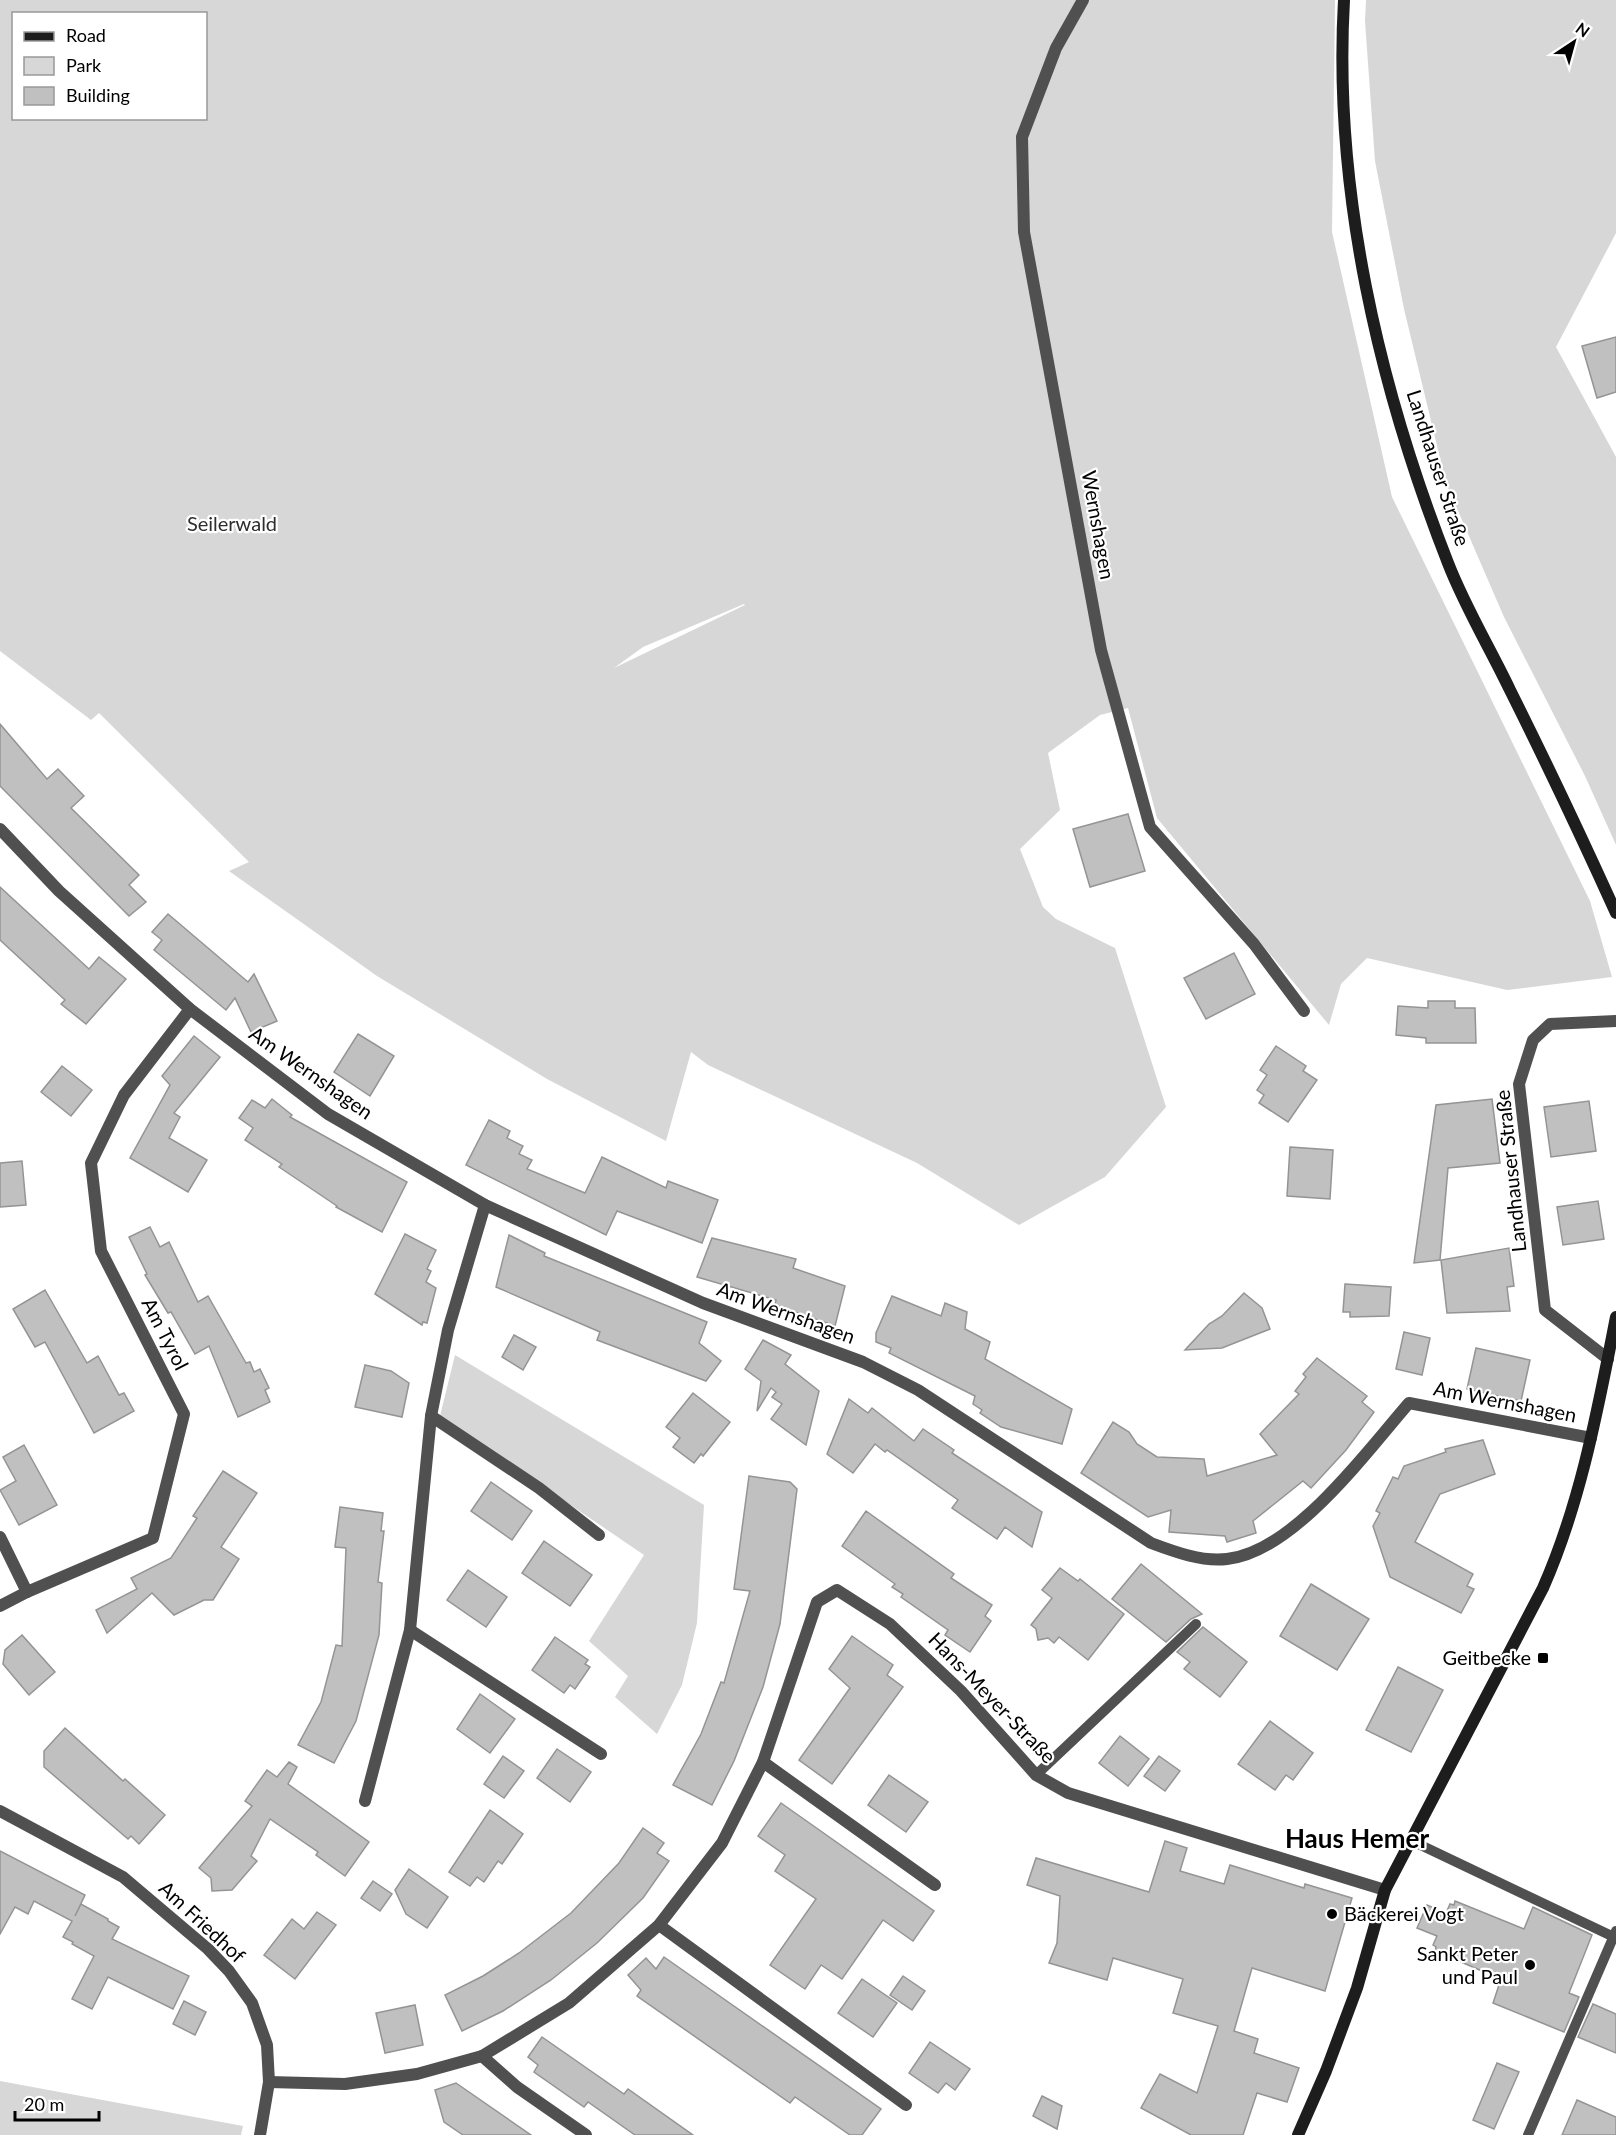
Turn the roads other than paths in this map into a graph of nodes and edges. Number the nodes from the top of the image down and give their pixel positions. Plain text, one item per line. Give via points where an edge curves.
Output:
1 (1083, 0) edge
2 (1344, 0) edge
3 (0, 829) edge
4 (1616, 913) edge
5 (190, 1009) junction
6 (1304, 1011) dead end
7 (1616, 1021) edge
8 (484, 1205) junction
9 (1616, 1317) edge
10 (1608, 1359) junction
11 (431, 1416) junction
12 (1590, 1438) junction
13 (599, 1534) dead end
14 (0, 1537) edge
15 (27, 1592) junction
16 (0, 1606) edge
17 (1196, 1624) dead end
18 (410, 1630) junction
19 (601, 1754) dead end
20 (763, 1762) junction
21 (1036, 1775) junction
22 (365, 1801) dead end
23 (0, 1811) edge
24 (1410, 1840) junction
25 (935, 1885) dead end
26 (1385, 1890) junction
27 (659, 1925) junction
28 (1615, 1935) edge
29 (482, 2056) junction
30 (269, 2082) junction
31 (906, 2104) dead end
32 (260, 2135) edge
33 (586, 2135) edge
34 (1298, 2135) edge
35 (1528, 2135) edge

1 - 6 street, Wernshagen via 1056,48 1022,137 1024,232 1101,650 1150,827 1254,944
2 - 4 street, Landhauser Straße via 1345,128 1358,238 1407,451 1449,566
3 - 5 street, Am Wernshagen via 59,891
5 - 8 street, Am Wernshagen via 328,1114
5 - 15 street, Am Tyrol via 124,1095 91,1163 101,1251 184,1414 153,1538
7 - 10 street, Landhauser Straße via 1550,1024 1533,1040 1519,1083 1545,1310
8 - 11 street via 448,1330
8 - 12 street, Am Wernshagen via 703,1303 863,1362 918,1390 1151,1543 1181,1555 1228,1559 1270,1544 1324,1501 1409,1403
9 - 10 street
10 - 12 street
11 - 13 street via 539,1488
11 - 18 street
12 - 24 street via 1560,1547 1543,1588
14 - 15 street
15 - 16 street, Am Tyrol
17 - 21 lane
18 - 19 street
18 - 22 street
20 - 21 street, Hans-Meyer-Straße via 817,1602 837,1590 890,1624 961,1691
20 - 25 street
20 - 27 street, Hans-Meyer-Straße via 722,1843
21 - 26 street, Hans-Meyer-Straße via 1068,1793
23 - 30 street, Am Friedhof via 123,1876 208,1948 252,2003 267,2045
24 - 26 street
24 - 28 lane
26 - 34 street via 1357,1988
27 - 29 street, Hans-Meyer-Straße via 569,2003
27 - 31 street
28 - 35 lane
29 - 30 street, Hans-Meyer-Straße via 417,2073 345,2084
29 - 33 street via 517,2088
30 - 32 street, Am Friedhof

